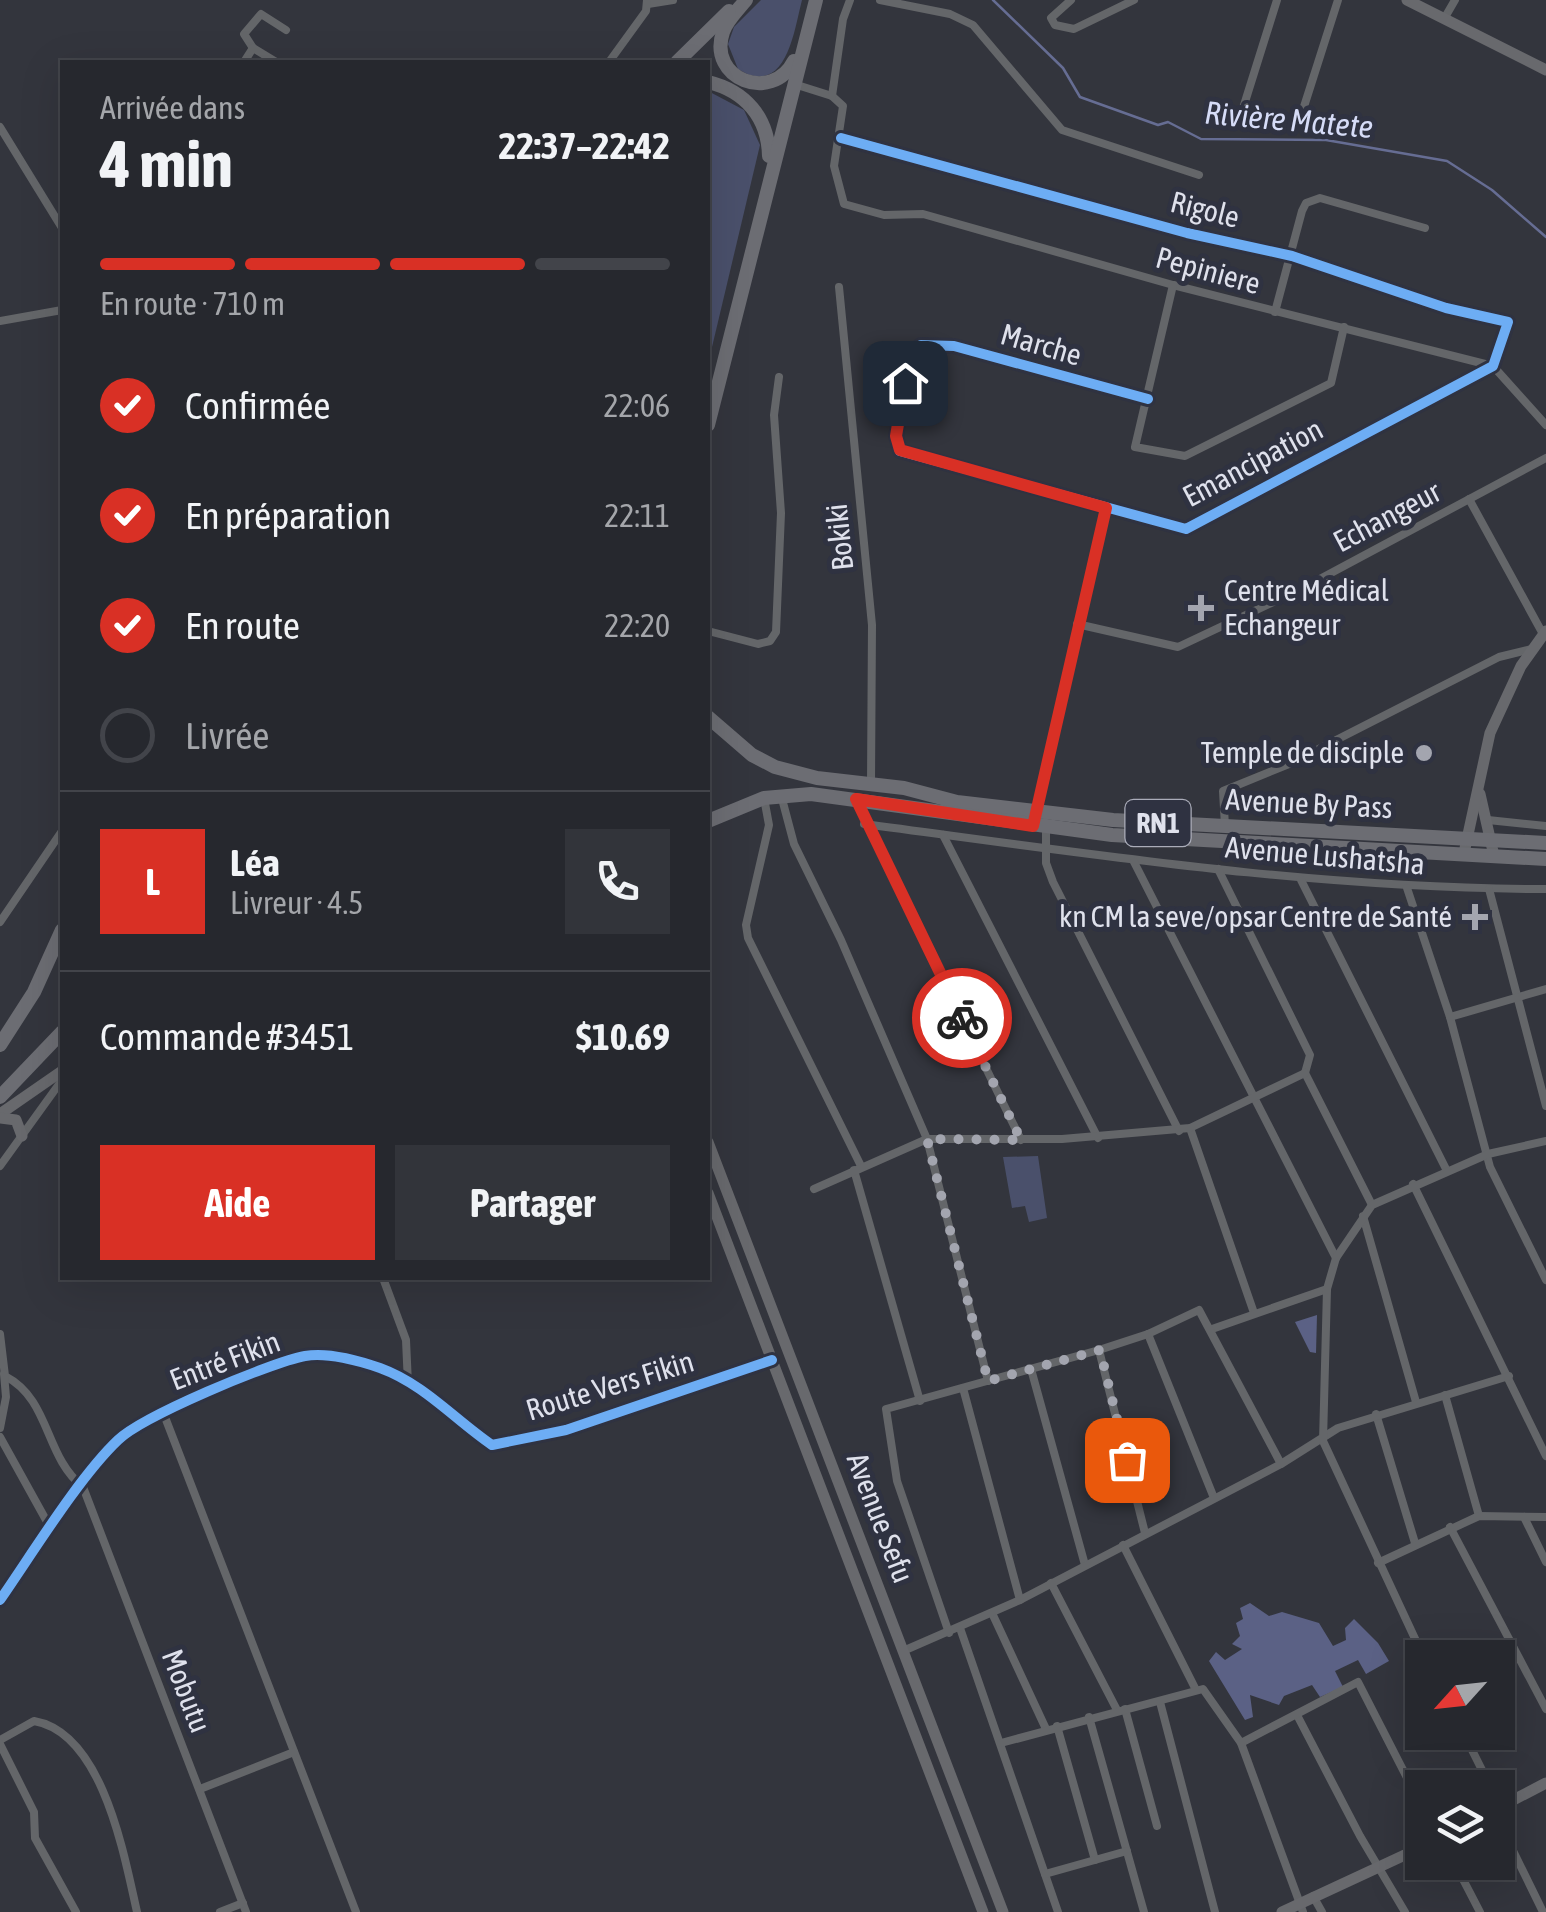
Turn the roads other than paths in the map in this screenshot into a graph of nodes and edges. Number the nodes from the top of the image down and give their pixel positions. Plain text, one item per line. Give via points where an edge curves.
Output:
1 (673, 0) edge
2 (743, 0) edge
3 (816, 0) edge
4 (850, 0) edge
5 (880, 0) edge
6 (1071, 0) edge
7 (1134, 0) edge
8 (1277, 0) edge
9 (1338, 0) edge
10 (1407, 0) edge
11 (1454, 0) edge
12 (648, 2) edge
13 (1444, 19) junction
14 (810, 21) junction
15 (286, 30) dead end
16 (254, 48) junction
17 (245, 60) edge
18 (273, 60) edge
19 (610, 60) edge
20 (679, 60) edge
21 (1546, 70) edge
22 (710, 83) edge
23 (792, 83) junction
24 (832, 96) junction
25 (1300, 116) dead end
26 (1239, 121) dead end
27 (0, 128) edge
28 (841, 138) junction
29 (1199, 175) dead end
30 (766, 187) junction
31 (60, 225) edge
32 (1425, 228) dead end
33 (1292, 256) junction
34 (1173, 285) junction
35 (839, 287) dead end
36 (60, 310) edge
37 (1276, 312) junction
38 (0, 320) edge
39 (1344, 327) junction
40 (921, 345) joint
41 (1493, 366) junction
42 (779, 377) dead end
43 (1148, 399) junction
44 (710, 416) edge
45 (1546, 425) edge
46 (1546, 458) edge
47 (1469, 499) junction
48 (1106, 508) junction
49 (1078, 624) junction
50 (710, 632) edge
51 (1544, 632) edge
52 (1532, 649) junction
53 (710, 719) edge
54 (872, 783) junction
55 (1480, 794) junction
56 (781, 795) junction
57 (764, 798) junction
58 (856, 799) junction
59 (710, 820) edge
60 (1488, 820) junction
61 (1038, 822) junction
62 (864, 824) junction
63 (1546, 826) edge
64 (1225, 827) junction
65 (942, 834) junction
66 (60, 835) edge
67 (1546, 843) edge
68 (1465, 847) junction
69 (1044, 849) junction
70 (1493, 849) junction
71 (1546, 860) edge
72 (1134, 862) junction
73 (1218, 870) junction
74 (1300, 879) junction
75 (1407, 888) junction
76 (1489, 889) junction
77 (1546, 889) edge
78 (0, 922) edge
79 (60, 934) edge
80 (1546, 989) edge
81 (1518, 998) junction
82 (1450, 1017) junction
83 (60, 1034) edge
84 (0, 1045) edge
85 (60, 1072) edge
86 (1305, 1073) junction
87 (60, 1083) edge
88 (0, 1097) edge
89 (1254, 1097) junction
90 (1546, 1106) edge
91 (0, 1116) edge
92 (1190, 1128) junction
93 (1179, 1130) junction
94 (22, 1136) junction
95 (1098, 1138) junction
96 (927, 1139) junction
97 (1021, 1140) junction
98 (1546, 1141) edge
99 (710, 1147) edge
100 (1488, 1154) junction
101 (0, 1166) edge
102 (858, 1168) junction
103 (1446, 1170) junction
104 (1413, 1184) junction
105 (814, 1190) dead end
106 (710, 1198) edge
107 (1372, 1205) junction
108 (1363, 1216) junction
109 (710, 1219) edge
110 (728, 1248) junction
111 (1336, 1258) junction
112 (385, 1280) edge
113 (1546, 1280) edge
114 (1327, 1289) junction
115 (768, 1293) junction
116 (748, 1300) junction
117 (1254, 1314) junction
118 (1212, 1329) junction
119 (0, 1334) edge
120 (1148, 1334) junction
121 (1100, 1350) junction
122 (306, 1356) joint
123 (772, 1360) junction
124 (1031, 1370) junction
125 (3, 1371) edge
126 (1509, 1376) junction
127 (988, 1381) junction
128 (408, 1384) junction
129 (963, 1388) junction
130 (1445, 1395) junction
131 (920, 1400) junction
132 (1416, 1402) junction
133 (163, 1412) junction
134 (1376, 1414) junction
135 (0, 1428) edge
136 (0, 1437) edge
137 (1323, 1441) junction
138 (1546, 1456) edge
139 (1281, 1464) junction
140 (82, 1486) junction
141 (1214, 1498) junction
142 (1480, 1516) junction
143 (1524, 1516) junction
144 (1546, 1517) edge
145 (1450, 1526) junction
146 (51, 1530) junction
147 (1145, 1533) junction
148 (1416, 1543) junction
149 (1123, 1545) junction
150 (1546, 1562) edge
151 (1378, 1563) junction
152 (1085, 1564) junction
153 (1051, 1583) junction
154 (0, 1600) edge
155 (1020, 1600) junction
156 (992, 1614) junction
157 (960, 1628) junction
158 (949, 1633) junction
159 (1415, 1640) edge
160 (903, 1650) junction
161 (1196, 1690) junction
162 (1160, 1702) junction
163 (1121, 1709) junction
164 (1546, 1709) edge
165 (1297, 1715) junction
166 (1089, 1717) junction
167 (1057, 1726) junction
168 (1046, 1729) junction
169 (0, 1742) edge
170 (1001, 1743) junction
171 (1240, 1743) junction
172 (294, 1752) junction
173 (1405, 1774) edge
174 (1546, 1783) edge
175 (200, 1789) junction
176 (1515, 1798) edge
177 (1157, 1826) dead end
178 (1127, 1851) junction
179 (1515, 1855) edge
180 (1405, 1856) edge
181 (1095, 1860) junction
182 (1382, 1868) junction
183 (1045, 1874) junction
184 (1463, 1880) edge
185 (1313, 1896) junction
186 (1301, 1907) edge
187 (244, 1908) edge
188 (76, 1912) edge
189 (137, 1912) edge
190 (220, 1912) edge
191 (356, 1912) edge
192 (982, 1912) edge
193 (1004, 1912) edge
194 (1058, 1912) edge
195 (1144, 1912) edge
196 (1215, 1912) edge
197 (1282, 1912) edge
198 (1322, 1912) edge
199 (1405, 1912) edge
200 (1480, 1912) edge
201 (1543, 1912) edge

1 - 12 street
2 - 14 highway via 720,47 728,69 747,83 781,77
2 - 20 highway
3 - 14 highway
4 - 24 street
5 - 29 street via 973,25 1062,130
6 - 7 street via 1050,18 1074,29
8 - 26 street
9 - 25 street
10 - 13 main road
11 - 13 street
12 - 19 street
13 - 21 main road
14 - 23 highway
15 - 16 street via 260,14 244,34
16 - 17 street
16 - 18 street
22 - 30 highway via 735,92 760,118 769,148
23 - 24 street
23 - 30 highway
24 - 28 street via 843,106
27 - 31 street
28 - 33 street, Rigole
28 - 34 street, Pepiniere via 834,166 844,204 923,214
30 - 44 highway
32 - 33 street via 1320,198 1302,211
33 - 37 street
33 - 41 street, Rigole via 1508,322
34 - 37 street, Pepiniere
34 - 43 street
35 - 54 street, Bokiki via 872,625
36 - 38 street
37 - 39 street, Pepiniere
39 - 41 street, Pepiniere
39 - 43 street via 1331,383 1184,456 1135,448
40 - 43 street, Marche via 954,346
40 - 48 street, Emancipation via 911,353 899,413 900,450
41 - 45 street
41 - 48 street, Emancipation via 1186,528
42 - 50 street via 776,632 758,644
46 - 47 street, Echangeur
47 - 49 street, Echangeur via 1178,647
47 - 51 street
48 - 49 street
49 - 61 street
51 - 52 main road
52 - 55 main road via 1490,734
52 - 64 street via 1499,657 1224,792
53 - 54 highway, Avenue By Pass / RN1 via 774,767
54 - 61 highway, Avenue By Pass / RN1
55 - 60 main road
55 - 68 main road
56 - 57 highway, RN1
56 - 58 highway, Avenue By Pass / RN1
56 - 96 street via 794,844
57 - 59 highway, RN1
57 - 102 street via 769,825 748,938
58 - 61 highway, Avenue By Pass / RN1
58 - 62 street
60 - 63 street
60 - 70 main road
61 - 64 highway, Avenue By Pass / RN1
61 - 68 highway, Avenue By Pass / RN1
61 - 69 street
62 - 65 street, Avenue Lushatsha
62 - 97 street
64 - 68 highway, Avenue By Pass / RN1
65 - 69 street, Avenue Lushatsha
65 - 95 street
66 - 78 street
67 - 70 highway, Avenue By Pass / RN1
68 - 70 highway, Avenue By Pass / RN1
69 - 72 street, Avenue Lushatsha
69 - 93 street via 1053,882
70 - 71 highway, Avenue By Pass / RN1
72 - 73 street, Avenue Lushatsha
72 - 89 street
73 - 74 street, Avenue Lushatsha
73 - 86 street via 1310,1055
74 - 75 street, Avenue Lushatsha
74 - 103 street
75 - 76 street, Avenue Lushatsha
75 - 82 street
76 - 77 street, Avenue Lushatsha
76 - 81 street
79 - 84 highway
80 - 81 street
81 - 82 street
81 - 90 street
82 - 100 street
83 - 88 highway
85 - 91 main road
86 - 89 street
86 - 107 street
87 - 94 street
89 - 92 street
89 - 111 street
91 - 94 main road via 16,1120
92 - 93 street
92 - 117 street
93 - 95 street
94 - 101 street
95 - 97 street
96 - 97 street
96 - 102 street
96 - 127 street
98 - 100 street
99 - 115 main road, Avenue Sefu
100 - 103 street
100 - 113 street
102 - 105 street
102 - 131 street
103 - 104 street
104 - 107 street
104 - 126 street
106 - 110 main road
107 - 108 street
108 - 111 street
108 - 132 street
109 - 110 main road
110 - 116 main road, Avenue Sefu
111 - 114 street
112 - 128 street via 406,1340
114 - 117 street
114 - 137 street
115 - 116 main road
115 - 160 main road, Avenue Sefu
116 - 123 main road, Avenue Sefu
117 - 118 street
118 - 120 street via 1195,1310
118 - 139 street
119 - 125 street
120 - 121 street
120 - 141 street
121 - 124 street
121 - 147 street
122 - 128 street, Route Vers Fikin via 363,1363
122 - 133 street, Entré Fikin
123 - 128 street, Route Vers Fikin via 566,1430 492,1445 429,1392
123 - 192 main road, Avenue Sefu
124 - 127 street
124 - 152 street
125 - 135 street
125 - 140 street, Mobutu via 32,1396 64,1468
126 - 130 street
126 - 138 street
127 - 129 street
129 - 131 street
129 - 155 street
130 - 132 street
130 - 142 street
131 - 158 street via 886,1409 897,1481
132 - 134 street
133 - 140 street, Entré Fikin via 118,1441
133 - 172 street
134 - 137 street
134 - 148 street
136 - 146 street
137 - 139 street
137 - 151 street
139 - 141 street
140 - 146 street, Entré Fikin
140 - 175 street, Mobutu
141 - 147 street
142 - 143 street
142 - 145 street
143 - 144 street
143 - 150 street
145 - 148 street
145 - 164 street
146 - 154 street, Entré Fikin
147 - 149 street
148 - 151 street
149 - 152 street
149 - 161 street
151 - 159 street
152 - 153 street
153 - 155 street
153 - 163 street
155 - 156 street
156 - 157 street
156 - 168 street
157 - 158 street
157 - 170 street
158 - 160 street
160 - 193 main road, Avenue Sefu
161 - 162 street
161 - 171 street via 1211,1695
162 - 163 street
162 - 196 street
163 - 166 street
163 - 177 street
165 - 171 street
165 - 173 street via 1358,1682
165 - 182 street
166 - 167 street
166 - 178 street
167 - 168 street
167 - 181 street
168 - 170 street
169 - 188 street via 34,1812 35,1838
169 - 189 street via 34,1721 60,1728 109,1802
170 - 183 street
171 - 186 street
172 - 175 street
172 - 191 street
174 - 176 main road
175 - 187 street, Mobutu
178 - 181 street
178 - 195 street
179 - 201 street
180 - 182 main road
181 - 183 street
182 - 185 main road
182 - 199 street
183 - 194 street
184 - 200 street
185 - 186 main road
185 - 198 street
186 - 197 main road
187 - 190 street

